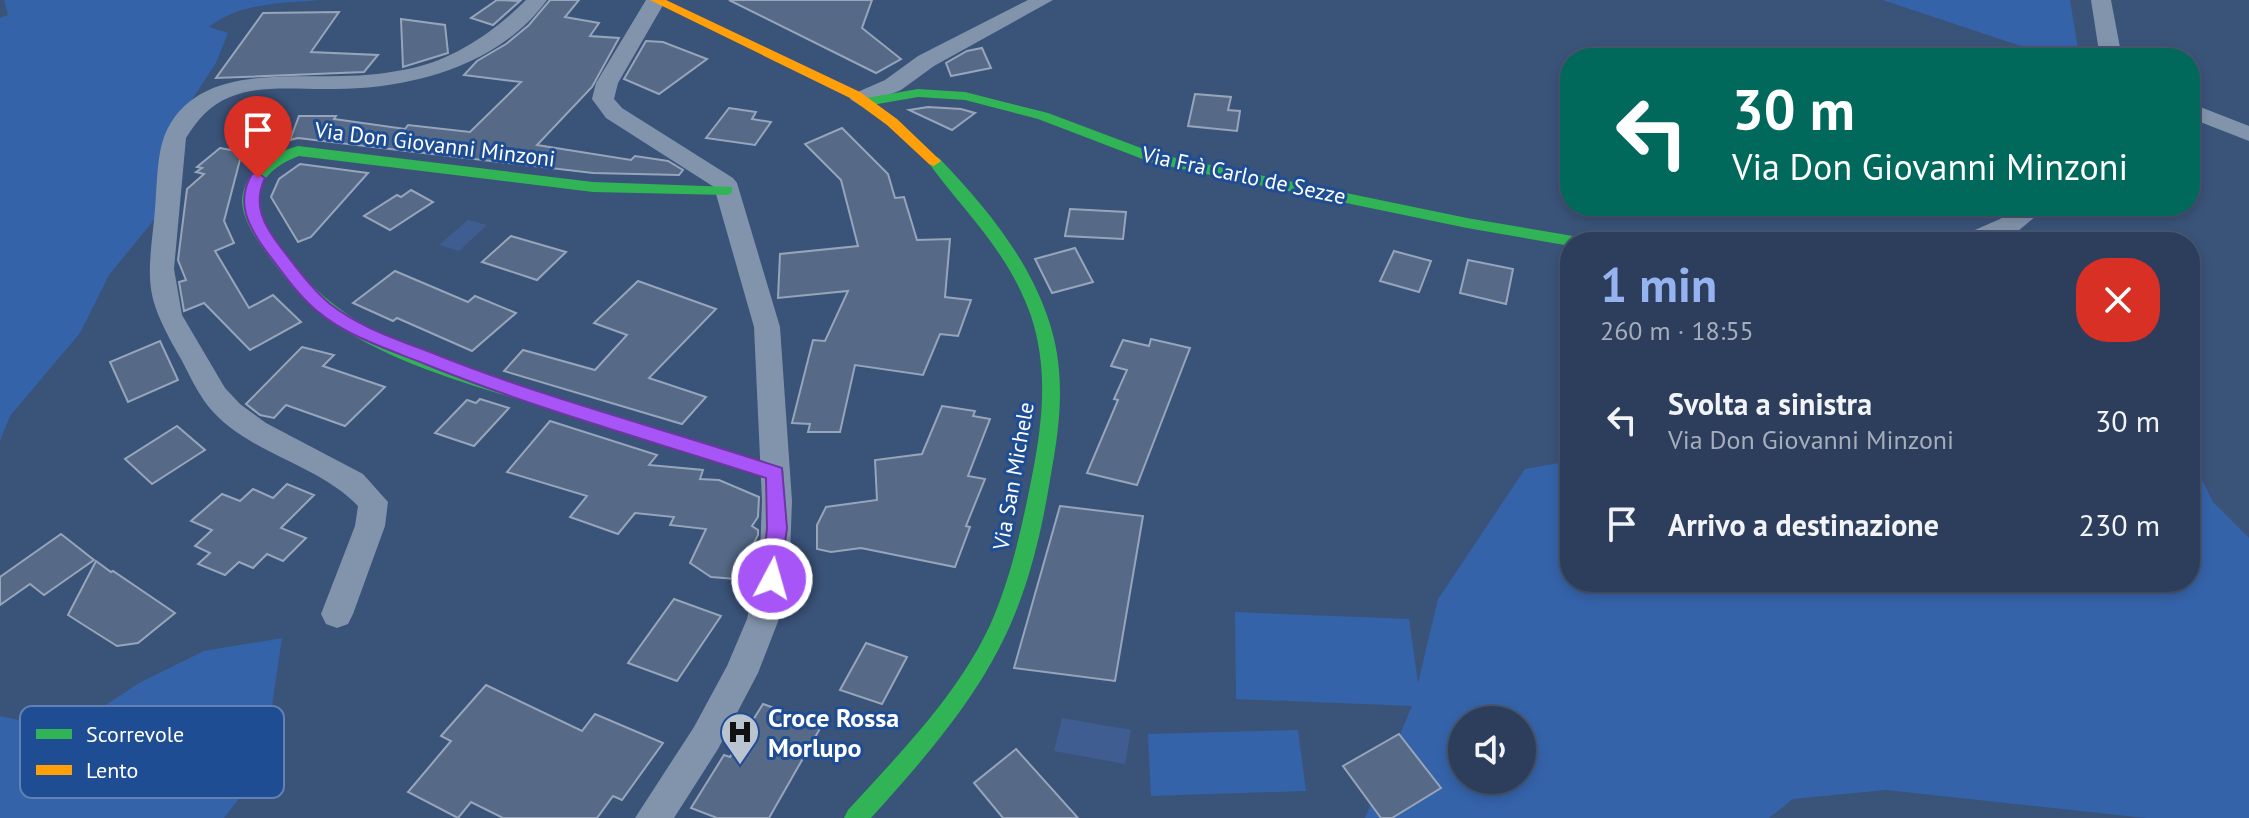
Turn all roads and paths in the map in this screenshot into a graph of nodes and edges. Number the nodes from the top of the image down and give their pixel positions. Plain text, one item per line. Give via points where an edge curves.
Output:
1 (537, 0) edge
2 (656, 0) edge
3 (1043, 0) edge
4 (2101, 0) edge
5 (2109, 48) edge
6 (864, 101) junction
7 (2200, 114) edge
8 (2249, 134) edge
9 (727, 190) junction
10 (2021, 216) edge
11 (1995, 232) edge
12 (1560, 239) edge
13 (775, 473) junction
14 (337, 614) dead end
15 (653, 818) edge
16 (856, 818) edge

1 - 14 street via 498,35 448,64 375,80 233,87 199,106 175,138 161,269 169,315 230,412 353,482 373,502 370,526
2 - 6 street, Via San Michele
2 - 9 street via 607,83 603,99 614,113 725,183
3 - 6 street via 926,61
4 - 5 street
6 - 12 street, Via Frà Carlo de Sezze via 918,93 965,96 1043,116 1167,161
6 - 16 street, Via San Michele via 940,169 1013,261 1045,333 1052,395 1030,534 993,641 939,722
7 - 8 street
9 - 13 street via 767,327
9 - 13 street, Via Don Giovanni Minzoni via 593,187 298,151 263,170 250,204 261,233 301,286 360,331 492,384
10 - 11 street
13 - 15 street via 775,554 760,628 720,715

